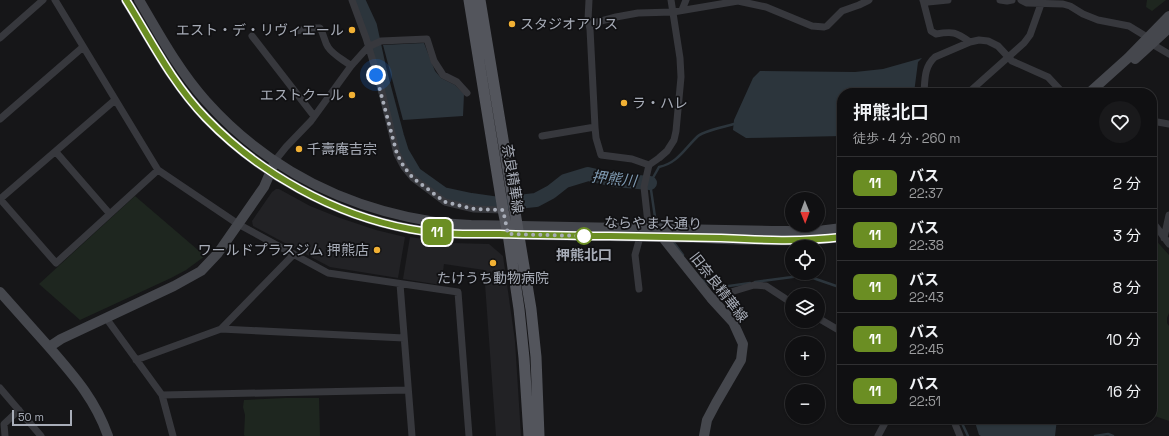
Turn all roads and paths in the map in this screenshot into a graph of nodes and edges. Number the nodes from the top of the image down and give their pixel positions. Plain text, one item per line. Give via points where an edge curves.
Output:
1 (43, 0) edge
2 (55, 0) edge
3 (126, 0) edge
4 (139, 0) edge
5 (352, 0) edge
6 (469, 0) edge
7 (480, 0) edge
8 (589, 0) edge
9 (671, 0) edge
10 (686, 0) edge
11 (869, 0) edge
12 (923, 0) edge
13 (948, 0) edge
14 (1000, 0) edge
15 (1012, 0) edge
16 (1021, 0) edge
17 (1041, 4) junction
18 (682, 10) junction
19 (673, 12) junction
20 (1169, 16) edge
21 (590, 24) junction
22 (1169, 28) edge
23 (296, 31) dead end
24 (252, 36) dead end
25 (0, 38) edge
26 (1149, 41) junction
27 (970, 42) junction
28 (83, 47) junction
29 (368, 47) junction
30 (1169, 54) edge
31 (1009, 57) junction
32 (351, 66) junction
33 (924, 88) edge
34 (974, 88) edge
35 (1058, 88) edge
36 (1094, 88) edge
37 (1103, 88) edge
38 (467, 93) dead end
39 (116, 100) junction
40 (314, 116) junction
41 (0, 119) edge
42 (1157, 122) edge
43 (1169, 124) edge
44 (595, 127) junction
45 (542, 136) dead end
46 (56, 152) junction
47 (274, 162) junction
48 (649, 164) junction
49 (158, 170) junction
50 (271, 172) junction
51 (0, 199) edge
52 (502, 208) junction
53 (109, 213) junction
54 (1169, 215) edge
55 (238, 224) junction
56 (654, 228) junction
57 (1157, 228) edge
58 (837, 229) edge
59 (513, 230) junction
60 (640, 237) junction
61 (663, 237) junction
62 (837, 238) edge
63 (1167, 241) edge
64 (294, 254) junction
65 (400, 284) junction
66 (639, 289) dead end
67 (0, 292) edge
68 (710, 298) junction
69 (785, 298) edge
70 (106, 318) junction
71 (825, 322) edge
72 (221, 329) junction
73 (837, 329) edge
74 (404, 338) junction
75 (49, 347) junction
76 (136, 360) junction
77 (0, 388) edge
78 (408, 390) junction
79 (162, 395) junction
80 (19, 410) junction
81 (2, 424) edge
82 (884, 424) edge
83 (955, 424) edge
84 (5, 436) edge
85 (41, 436) edge
86 (108, 436) edge
87 (173, 436) edge
88 (412, 436) edge
89 (469, 436) edge
90 (529, 436) edge
91 (539, 436) edge
92 (704, 436) edge
93 (878, 436) edge
94 (960, 436) edge

1 - 25 street
2 - 28 street
3 - 50 street, ならやま大通り via 164,64 205,117 252,159
4 - 47 street, ならやま大通り via 183,72 206,101
5 - 29 street
6 - 52 main road, 奈良精華線
7 - 59 main road, 奈良精華線 via 514,207
8 - 21 street
9 - 19 street
10 - 18 street
11 - 18 street via 842,11 824,27 812,26 766,7 738,1
12 - 13 street
12 - 27 street via 931,31 936,34 958,33
14 - 15 street
16 - 17 street
17 - 26 street via 1063,4 1098,20 1129,26
17 - 31 street via 1030,35
18 - 19 street
19 - 21 street via 638,13
19 - 48 street via 681,77 676,131 667,151
20 - 26 street
21 - 44 street
22 - 26 street
23 - 32 street via 320,28 331,51
24 - 40 street
26 - 30 street
26 - 36 street
26 - 37 street
27 - 31 street via 988,41 998,46
27 - 33 street via 930,61 926,68
28 - 39 street
28 - 41 street
29 - 32 street
29 - 38 street via 381,41 427,39 434,61 443,75 457,82
29 - 52 street via 397,154 413,178 445,202 474,209
31 - 34 street
31 - 35 street via 1012,61 1048,76
32 - 40 street
39 - 46 street
39 - 49 street
40 - 47 street
42 - 43 street
44 - 45 street
44 - 48 street via 601,155
46 - 51 street
46 - 53 street
47 - 50 street
47 - 59 street, ならやま大通り via 324,189 367,206 436,222
48 - 56 street, 旧奈良精華線 via 644,187 648,223
49 - 53 street
49 - 55 street
50 - 55 street via 265,186
50 - 59 street, ならやま大通り via 329,203 392,225 451,234
51 - 53 street via 56,263
52 - 59 main road, 奈良精華線
54 - 63 street
55 - 64 street
55 - 70 street via 218,253 201,271
56 - 58 street, ならやま大通り via 772,231
56 - 59 street, ならやま大通り
56 - 61 street, 旧奈良精華線
57 - 63 street
59 - 60 street, ならやま大通り
59 - 90 main road, 奈良精華線
59 - 91 main road, 奈良精華線 via 531,309
60 - 61 street, ならやま大通り
60 - 66 street via 635,255
61 - 62 street, ならやま大通り via 773,241
61 - 68 street, 旧奈良精華線
64 - 65 street via 328,272
64 - 72 street
65 - 74 street
65 - 89 street via 458,292
67 - 75 street
68 - 69 street via 754,285 766,286
68 - 92 street, 旧奈良精華線 via 733,322 743,344 741,360 716,403
70 - 75 street
70 - 76 street
71 - 73 street
72 - 74 street
72 - 76 street
74 - 78 street
75 - 86 street via 90,398 102,418
76 - 79 street
77 - 80 street
78 - 79 street
78 - 88 street
79 - 87 street
80 - 81 street
80 - 85 street
81 - 84 street
82 - 93 street
83 - 94 street

